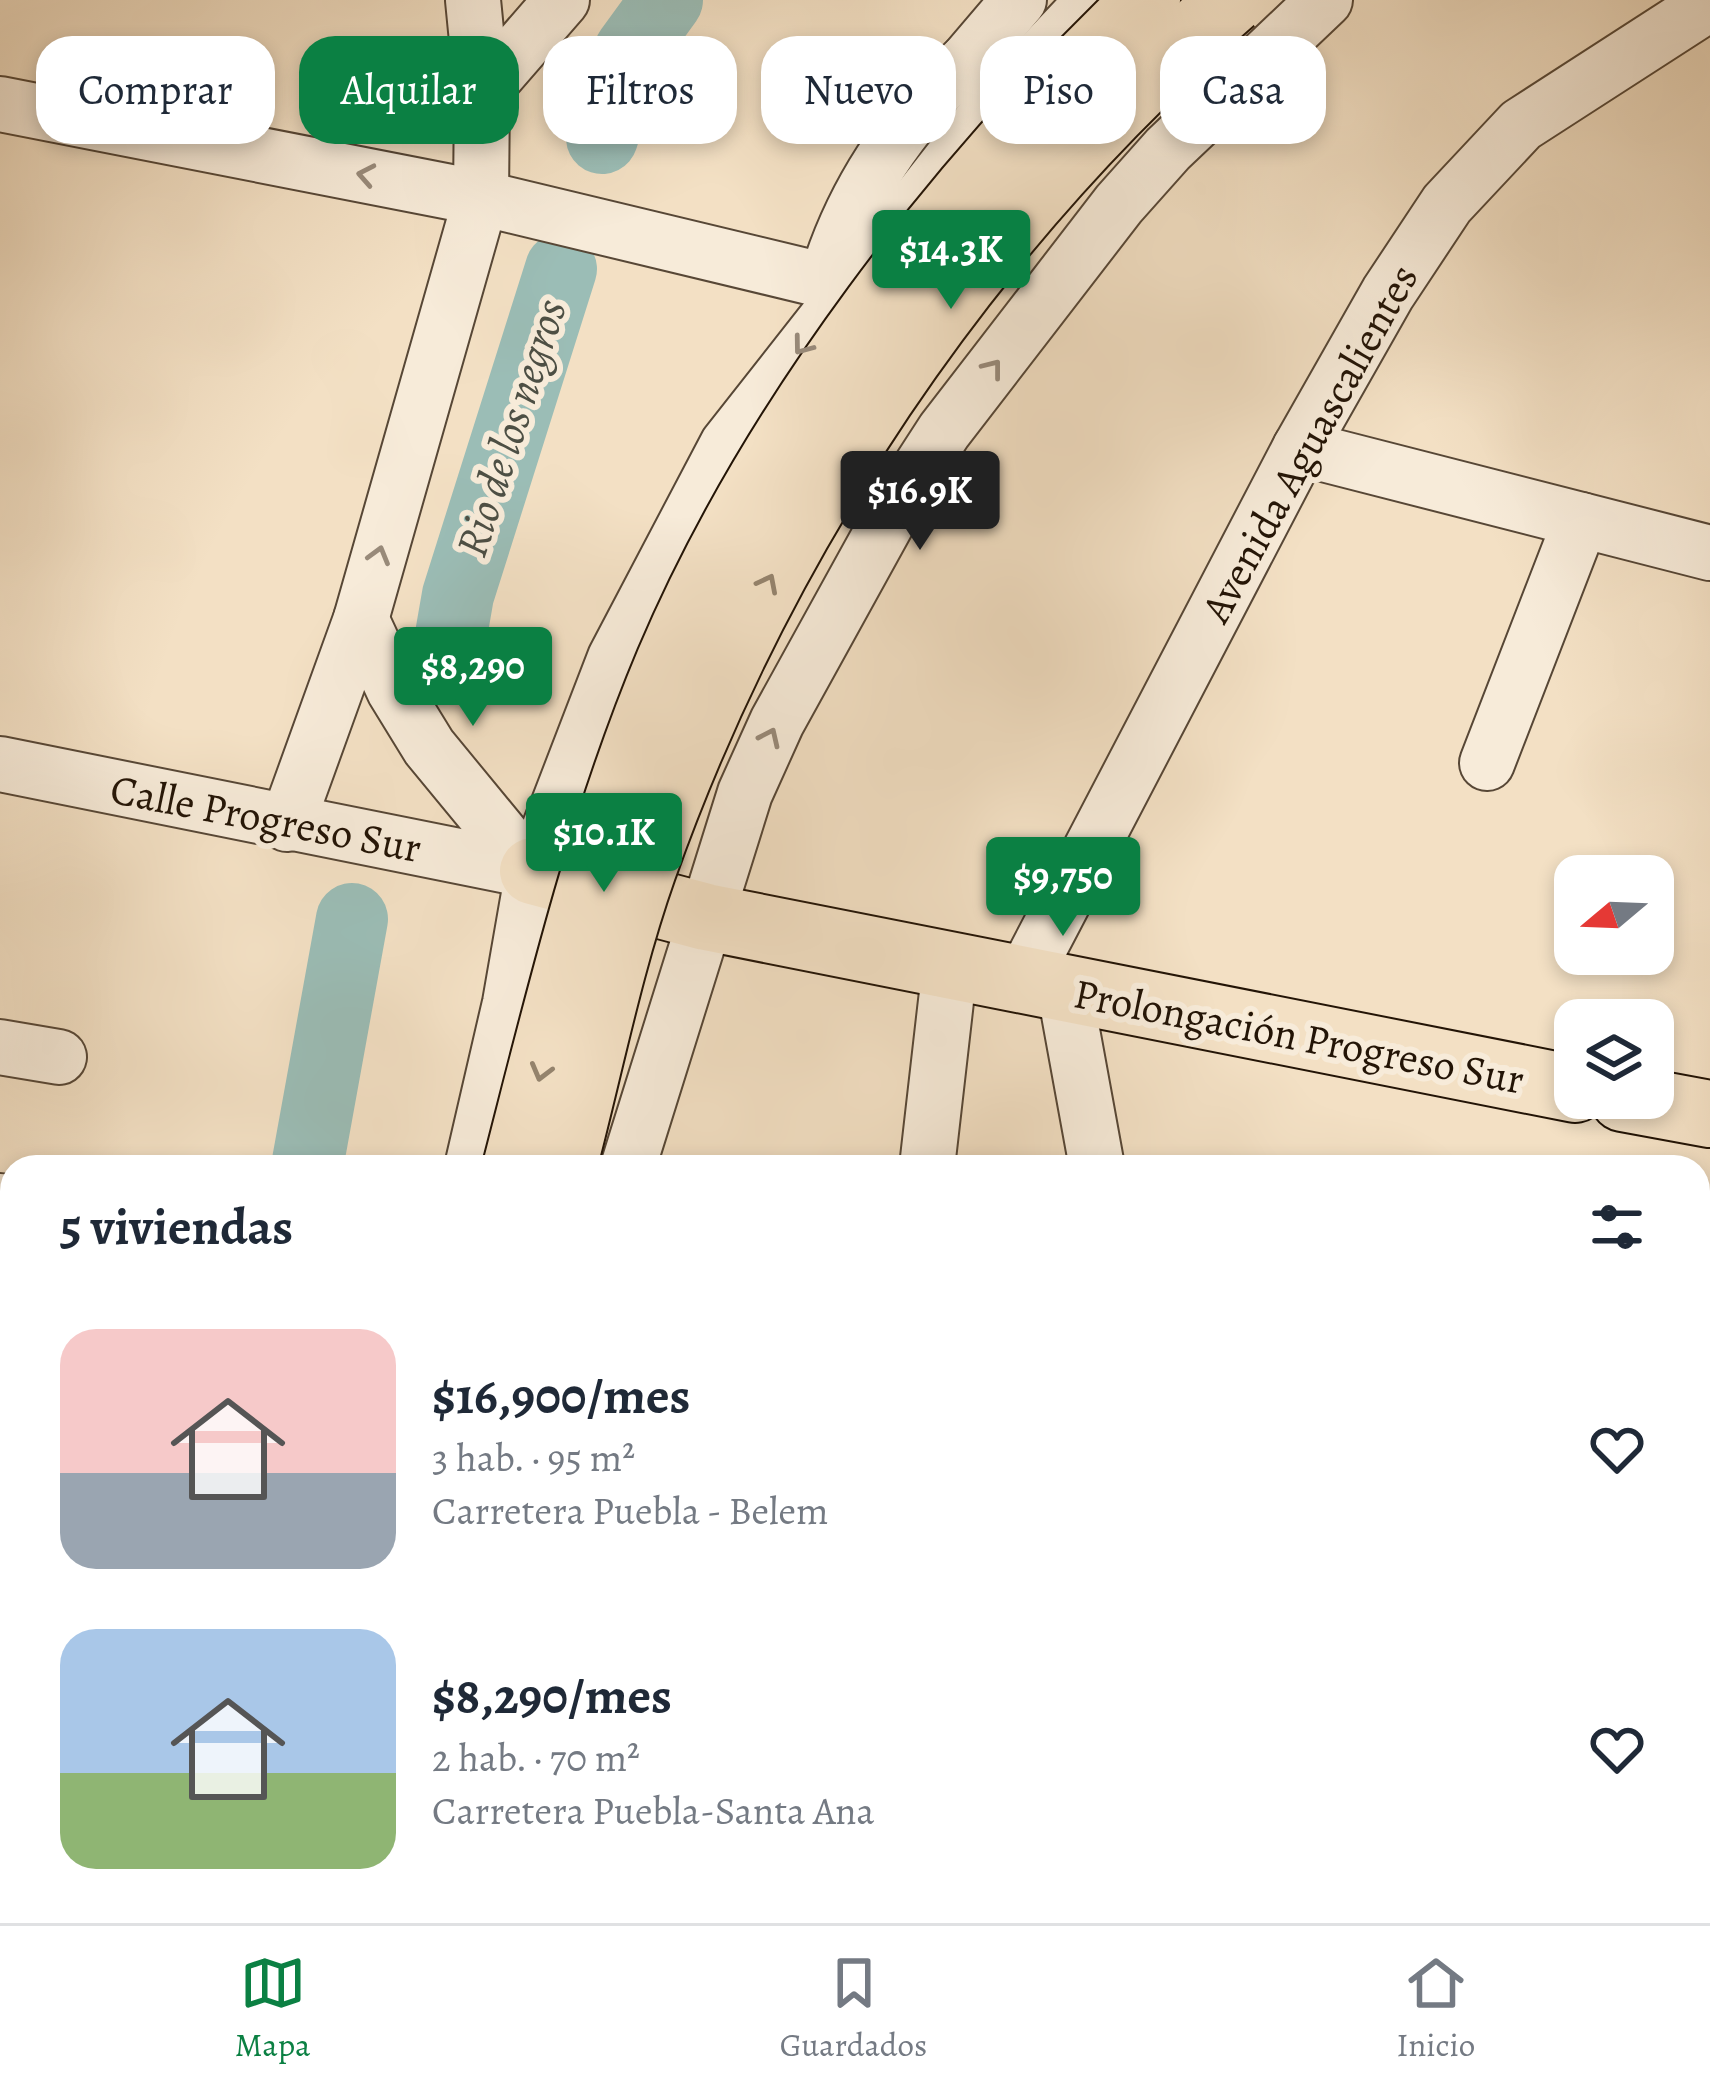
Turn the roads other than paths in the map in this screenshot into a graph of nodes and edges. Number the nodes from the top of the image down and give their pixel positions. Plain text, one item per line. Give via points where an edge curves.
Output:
1 (472, 0) edge
2 (562, 0) edge
3 (1019, 0) edge
4 (1094, 0) edge
5 (1147, 0) edge
6 (1232, 0) edge
7 (1325, 0) edge
8 (1710, 3) edge
9 (476, 36) edge
10 (1006, 36) edge
11 (1050, 36) edge
12 (519, 49) edge
13 (980, 97) edge
14 (0, 104) edge
15 (482, 144) edge
16 (989, 144) edge
17 (481, 198) junction
18 (1119, 204) junction
19 (836, 284) junction
20 (944, 431) junction
21 (1300, 448) junction
22 (1581, 520) junction
23 (1710, 553) edge
24 (361, 619) junction
25 (583, 743) junction
26 (1487, 763) dead end
27 (0, 764) edge
28 (745, 793) junction
29 (286, 824) junction
30 (646, 833) junction
31 (533, 871) junction
32 (706, 917) junction
33 (591, 958) junction
34 (950, 966) junction
35 (1043, 986) junction
36 (510, 1003) junction
37 (0, 1047) edge
38 (58, 1057) dead end
39 (653, 1075) junction
40 (1554, 1085) edge
41 (1674, 1107) edge
42 (1710, 1114) edge
43 (475, 1155) edge
44 (518, 1155) edge
45 (565, 1155) edge
46 (631, 1155) edge
47 (928, 1155) edge
48 (1093, 1155) edge

1 - 9 street
2 - 12 street
3 - 10 street
4 - 11 street
5 -> 44 main road, bridge via 1019,133 911,264 774,457 670,659 604,834
45 -> 6 main road, bridge via 642,872 719,680 805,511 1028,206 1150,71
7 - 18 street
8 - 21 street, Avenida Aguascalientes via 1521,125 1447,204
13 - 19 street
17 -> 14 street
15 - 17 street
16 - 18 street via 1010,193 1035,208 1076,215
17 - 19 street
24 -> 17 street
20 -> 18 street
19 - 20 street via 872,295 905,321 932,373
19 -> 25 street via 727,445 615,658
28 -> 20 street via 862,564
21 - 22 street
21 - 35 street, Avenida Aguascalientes
22 - 23 street
22 - 26 street
24 - 29 street
24 - 31 street via 429,747
25 - 30 street
25 - 31 street
27 - 29 street, Calle Progreso Sur
28 - 30 street
28 - 32 street
29 - 31 street, Calle Progreso Sur
30 - 31 street
30 - 32 street
31 - 32 main road, Prolongación Progreso Sur
31 - 33 street
31 - 36 street
32 - 33 street
32 - 34 main road, Prolongación Progreso Sur
32 - 39 street
33 - 36 street
33 - 39 street
34 - 35 main road, Prolongación Progreso Sur
34 - 47 street
35 - 40 main road, Prolongación Progreso Sur
35 - 48 street
36 - 43 street
37 - 38 street
39 - 46 street
41 - 42 main road

